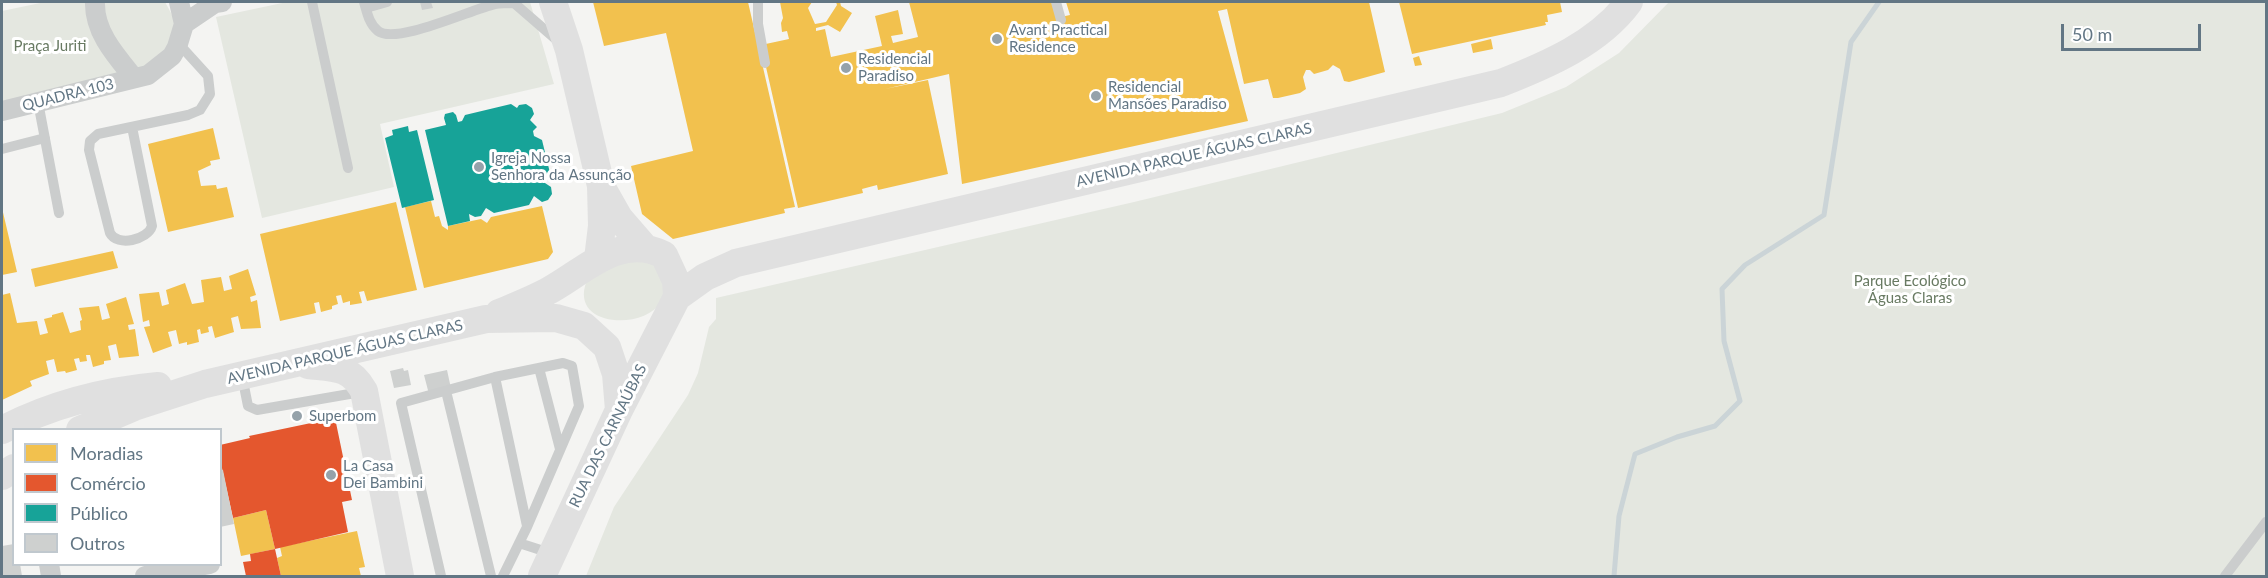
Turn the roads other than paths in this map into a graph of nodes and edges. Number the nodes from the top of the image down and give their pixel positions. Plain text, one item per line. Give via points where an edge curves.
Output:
1 (94, 2) edge
2 (179, 2) edge
3 (214, 2) edge
4 (312, 2) edge
5 (387, 2) edge
6 (514, 2) edge
7 (758, 2) edge
8 (1056, 2) edge
9 (1629, 2) edge
10 (555, 3) edge
11 (365, 5) edge
12 (1061, 20) dead end
13 (181, 34) junction
14 (569, 50) junction
15 (765, 63) dead end
16 (134, 78) junction
17 (38, 102) junction
18 (2, 111) edge
19 (132, 127) junction
20 (45, 138) junction
21 (2, 149) edge
22 (348, 168) dead end
23 (601, 186) junction
24 (59, 213) dead end
25 (655, 251) junction
26 (598, 259) junction
27 (736, 263) junction
28 (677, 297) junction
29 (486, 319) junction
30 (395, 340) junction
31 (288, 363) junction
32 (539, 368) junction
33 (242, 376) junction
34 (495, 377) junction
35 (205, 384) junction
36 (446, 391) junction
37 (364, 392) junction
38 (619, 410) junction
39 (82, 428) edge
40 (2, 430) edge
41 (560, 448) junction
42 (2266, 522) edge
43 (527, 527) junction
44 (519, 543) junction
45 (547, 565) edge
46 (199, 566) edge
47 (145, 576) edge
48 (400, 576) edge
49 (441, 576) edge
50 (491, 576) edge
51 (503, 576) edge
52 (2224, 576) edge

1 - 16 street, QUADRA 103 via 105,39
2 - 13 street
3 - 13 street, QUADRA 103
4 - 22 lane
5 - 11 lane
6 - 11 lane via 392,34 377,30 369,21
6 - 14 lane
7 - 15 lane
8 - 12 lane
9 - 27 street, AVENIDA PARQUE ÁGUAS CLARAS via 1606,28 1582,44 1501,83
10 - 14 street
13 - 16 street, QUADRA 103 via 172,56 148,75
13 - 19 lane via 208,76 210,94 206,103 188,115
14 - 23 street
16 - 17 street, QUADRA 103
17 - 18 street, QUADRA 103
17 - 20 lane
19 - 19 lane via 98,134 90,141 110,232 118,241 142,237 152,226
20 - 21 lane
20 - 24 lane
23 - 25 street via 619,218
23 - 26 street
25 - 26 street, AVENIDA PARQUE ÁGUAS CLARAS via 621,249
25 - 27 street, AVENIDA PARQUE ÁGUAS CLARAS via 695,260
25 - 28 street via 676,281
26 - 29 street, AVENIDA PARQUE ÁGUAS CLARAS via 550,290
27 - 28 street, AVENIDA PARQUE ÁGUAS CLARAS via 705,277
28 - 38 street, RUA DAS CARNAÚBAS
29 - 30 street, AVENIDA PARQUE ÁGUAS CLARAS
29 - 38 street, AVENIDA PARQUE ÁGUAS CLARAS via 556,318 584,326 607,347 616,374
30 - 31 street, AVENIDA PARQUE ÁGUAS CLARAS
30 - 37 street via 378,353
31 - 33 street, AVENIDA PARQUE ÁGUAS CLARAS
31 - 37 street via 345,370 357,379
32 - 34 lane
32 - 41 lane
32 - 41 lane via 563,363 572,366 579,406
33 - 35 street, AVENIDA PARQUE ÁGUAS CLARAS
33 - 37 lane via 248,406 257,410
34 - 36 lane
34 - 43 lane
35 - 39 street, AVENIDA PARQUE ÁGUAS CLARAS
35 - 40 street, AVENIDA PARQUE ÁGUAS CLARAS via 114,392 64,404
36 - 49 lane via 401,404
36 - 50 lane
37 - 48 street
38 - 45 street, RUA DAS CARNAÚBAS
41 - 43 lane
42 - 52 lane
43 - 44 lane
44 - 45 lane
44 - 51 lane
46 - 47 street

